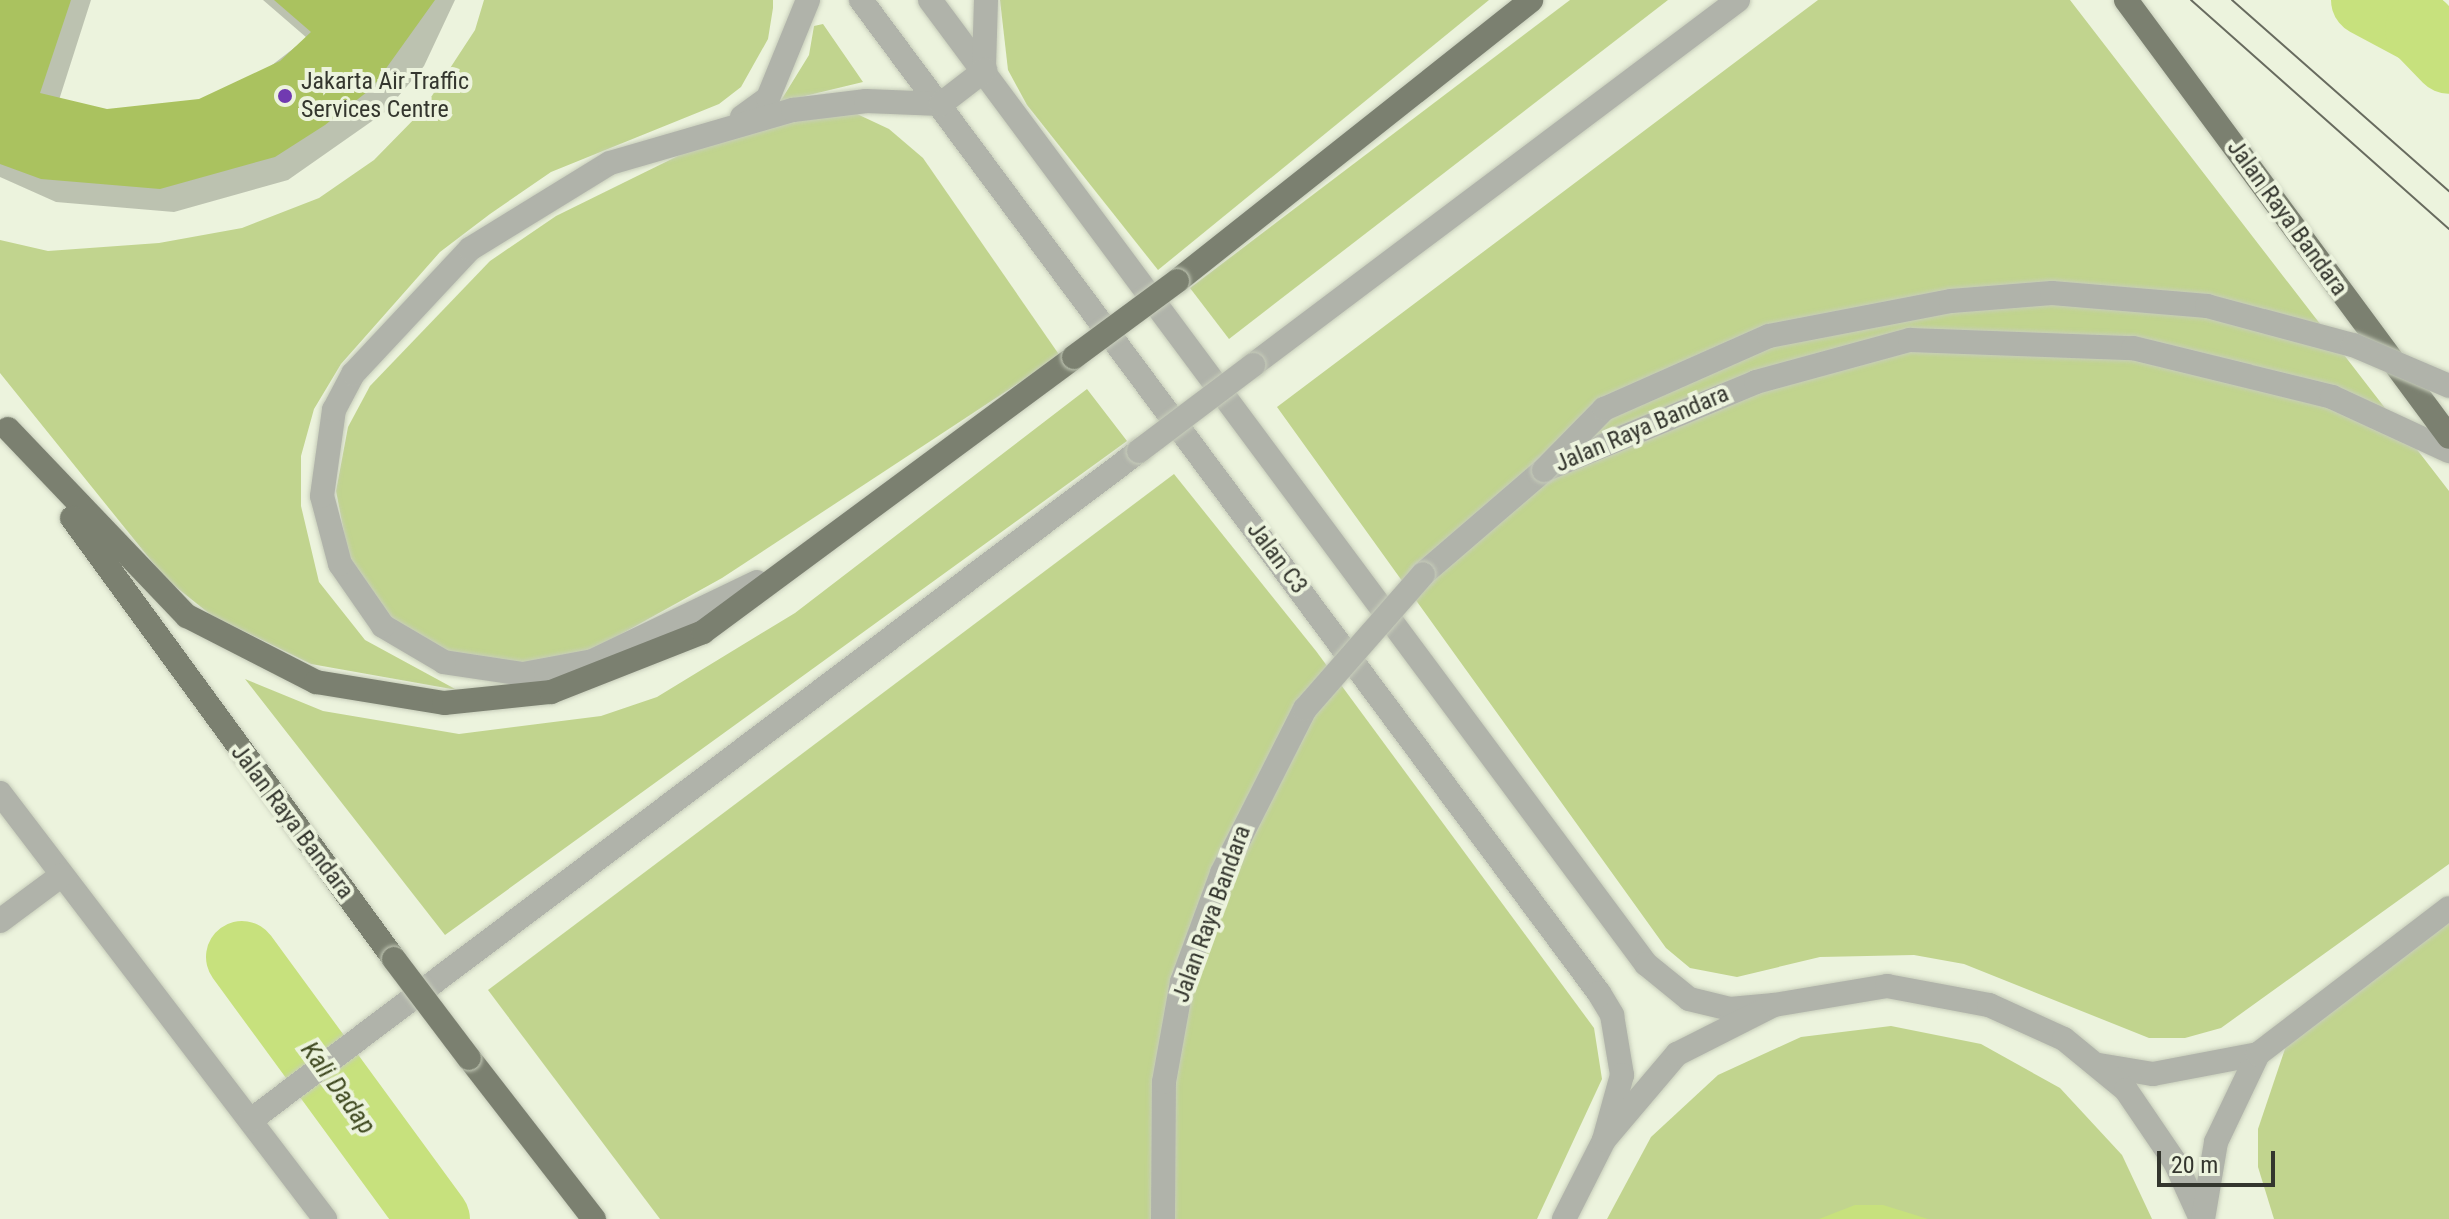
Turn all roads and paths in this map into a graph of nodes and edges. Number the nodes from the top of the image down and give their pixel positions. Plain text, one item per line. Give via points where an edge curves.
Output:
1 (808, 0) edge
2 (861, 0) edge
3 (930, 0) edge
4 (986, 0) edge
5 (1523, 0) edge
6 (1531, 0) edge
7 (1738, 0) edge
8 (2126, 0) edge
9 (1498, 32) junction
10 (985, 70) junction
11 (941, 104) junction
12 (737, 121) junction
13 (2449, 386) edge
14 (4, 424) edge
15 (2449, 437) edge
16 (2449, 451) edge
17 (1544, 470) junction
18 (787, 566) junction
19 (0, 793) edge
20 (62, 875) junction
21 (2449, 908) edge
22 (0, 921) edge
23 (1774, 1005) junction
24 (2258, 1054) junction
25 (2097, 1064) junction
26 (251, 1120) junction
27 (1604, 1140) junction
28 (325, 1219) edge
29 (594, 1219) edge
30 (1163, 1219) edge
31 (1564, 1219) edge
32 (2202, 1219) edge

1 - 12 street via 768,98
2 - 11 street, Jalan C3
3 - 10 street
4 - 10 street
5 - 9 street
6 - 9 main road
7 - 26 street, bridge
8 - 15 main road, Jalan Raya Bandara
9 - 18 main road, bridge via 1177,281
10 - 11 street
10 - 23 street via 1646,964 1689,999 1730,1009
11 - 12 street via 866,101
11 - 27 street, Jalan C3 via 1599,993 1612,1015 1622,1075
12 - 18 street via 610,163 470,249 353,374 326,438 322,496 340,564 368,610 425,655 478,671 523,674 593,661
13 - 17 street, bridge via 2353,345 2207,306 2052,293 1951,301 1769,336 1604,409
14 - 18 main road via 187,616 265,661 369,694 444,703 551,692 597,679 703,632
14 - 29 main road, Jalan Raya Bandara, bridge via 394,959
16 - 17 street, Jalan Raya Bandara via 2332,397 2227,369 2133,348 1979,338 1910,340 1756,382
17 - 30 street, Jalan Raya Bandara, bridge via 1423,574 1362,639 1305,709 1260,787 1182,982 1164,1082
19 - 20 street
20 - 22 street
20 - 26 street
21 - 24 street
23 - 25 street via 1887,986 1955,995 2028,1020
23 - 27 street via 1677,1054
24 - 25 street via 2153,1074
24 - 32 street via 2216,1142
25 - 32 street via 2151,1123
26 - 28 street
27 - 31 street

